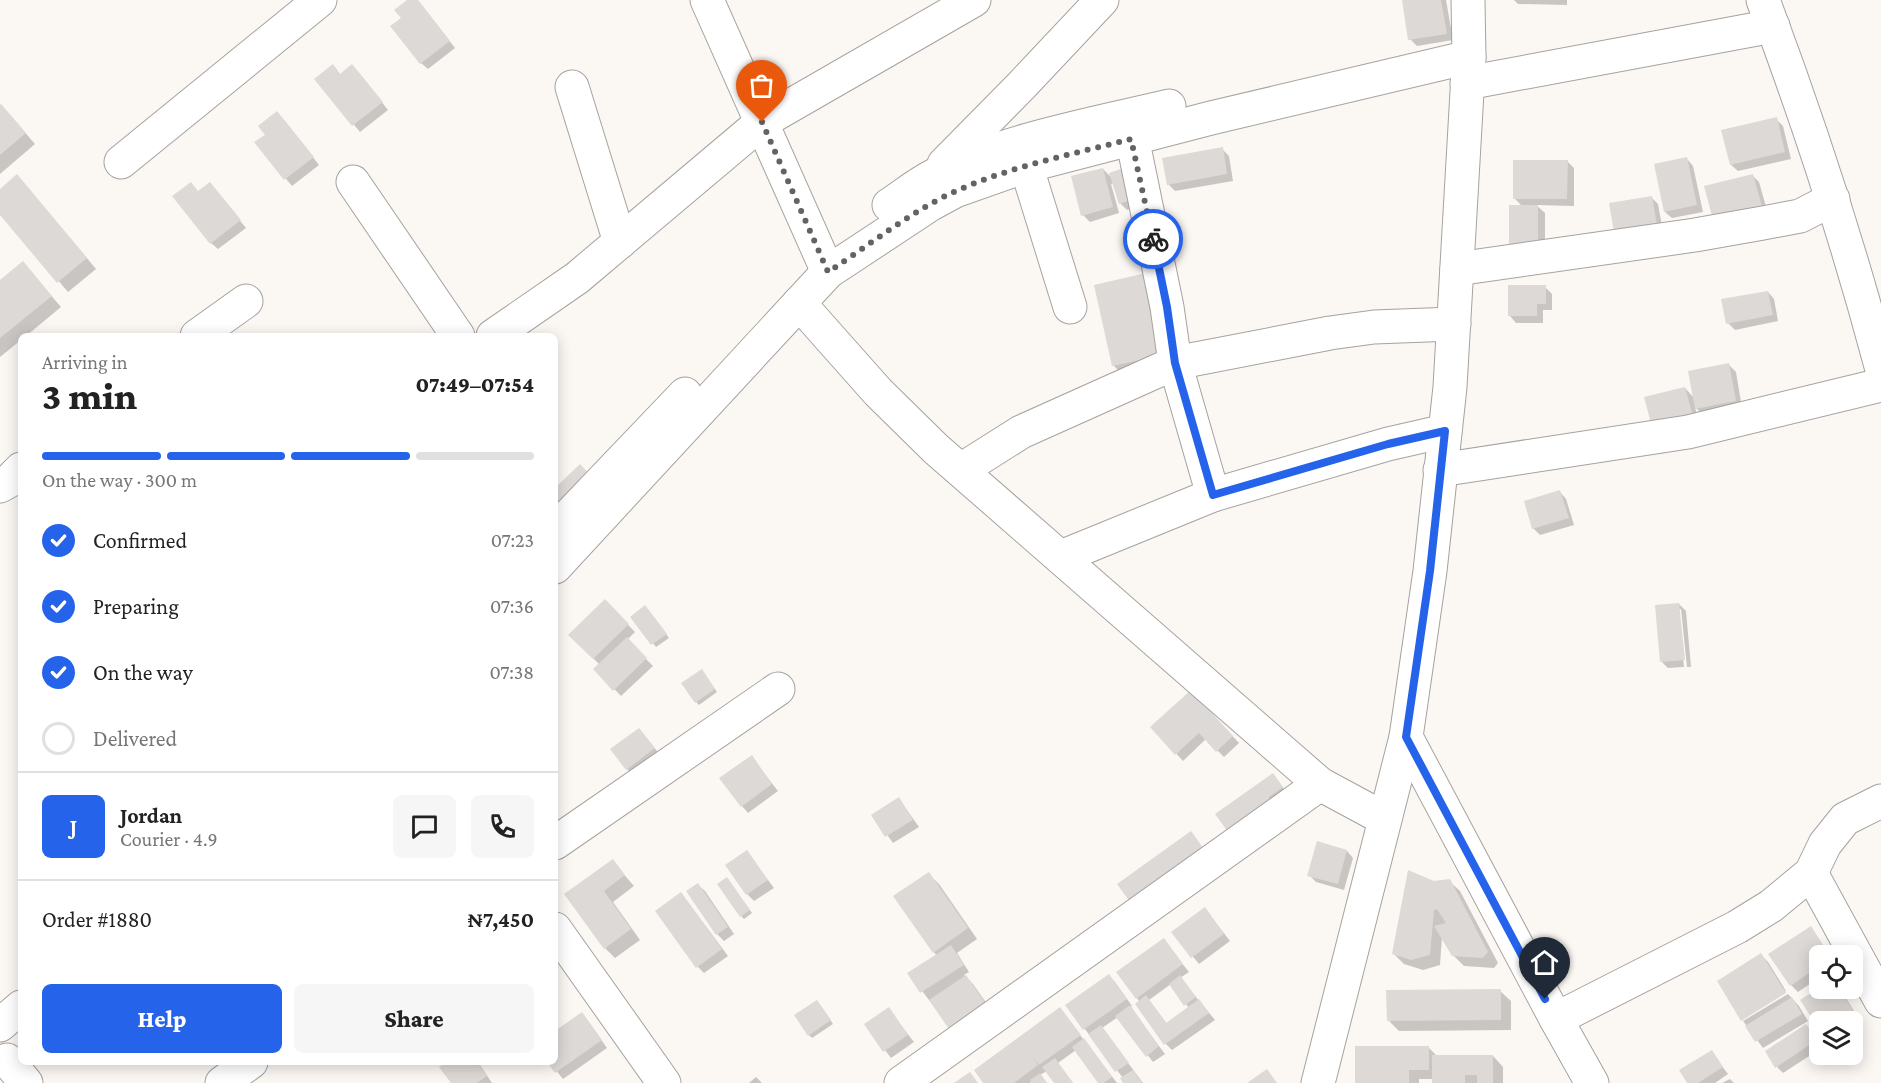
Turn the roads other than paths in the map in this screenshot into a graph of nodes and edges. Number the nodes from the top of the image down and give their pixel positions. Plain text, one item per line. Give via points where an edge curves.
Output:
1 (320, 0) edge
2 (707, 0) edge
3 (974, 0) edge
4 (1102, 0) edge
5 (1468, 0) edge
6 (1768, 13) edge
7 (1468, 59) junction
8 (572, 87) dead end
9 (762, 122) junction
10 (1129, 127) junction
11 (1023, 155) junction
12 (121, 162) dead end
13 (933, 176) junction
14 (353, 182) dead end
15 (1833, 199) junction
16 (620, 242) junction
17 (824, 262) junction
18 (1457, 269) junction
19 (1870, 277) edge
20 (246, 301) dead end
21 (799, 303) junction
22 (1070, 307) dead end
23 (1454, 324) junction
24 (201, 333) edge
25 (456, 333) edge
26 (497, 333) edge
27 (1175, 363) junction
28 (1881, 366) edge
29 (1881, 385) edge
30 (1445, 431) junction
31 (961, 470) junction
32 (1440, 470) junction
33 (18, 472) edge
34 (0, 486) edge
35 (1213, 495) junction
36 (558, 527) edge
37 (1061, 557) junction
38 (558, 564) edge
39 (778, 689) dead end
40 (1406, 737) junction
41 (1320, 784) junction
42 (1881, 801) edge
43 (1385, 819) junction
44 (558, 841) edge
45 (1810, 873) junction
46 (558, 933) edge
47 (1881, 1001) edge
48 (18, 1010) edge
49 (1556, 1019) junction
50 (0, 1025) edge
51 (246, 1065) edge
52 (222, 1083) edge
53 (664, 1083) edge
54 (902, 1083) edge
55 (1317, 1083) edge
56 (1592, 1083) edge

1 - 12 street
2 - 9 street
3 - 9 street
4 - 13 street
5 - 7 street
6 - 7 street
6 - 15 street
7 - 10 street
7 - 18 street
8 - 16 street
9 - 16 street
9 - 17 street
10 - 11 street
10 - 27 street
11 - 13 street via 987,152
11 - 17 street via 987,179 931,204
11 - 22 street
13 - 17 street
14 - 25 street
15 - 18 street via 1800,216 1763,224
15 - 19 street
16 - 26 street via 577,278
17 - 21 street
17 - 36 street
18 - 23 street
19 - 28 street
20 - 24 street
21 - 31 street via 878,392
21 - 38 street
23 - 27 street via 1352,330
23 - 30 street
27 - 31 street via 1020,432
27 - 35 street
29 - 32 street via 1688,432
30 - 32 street
30 - 35 street
31 - 37 street
32 - 40 street
33 - 34 street
35 - 37 street
37 - 41 street
39 - 44 street
40 - 43 street
40 - 49 street
41 - 43 street
41 - 54 street
42 - 45 street via 1845,819 1825,844
43 - 55 street
45 - 47 street
45 - 49 street via 1771,906 1737,927
46 - 53 street
48 - 50 street
49 - 56 street
51 - 52 street

